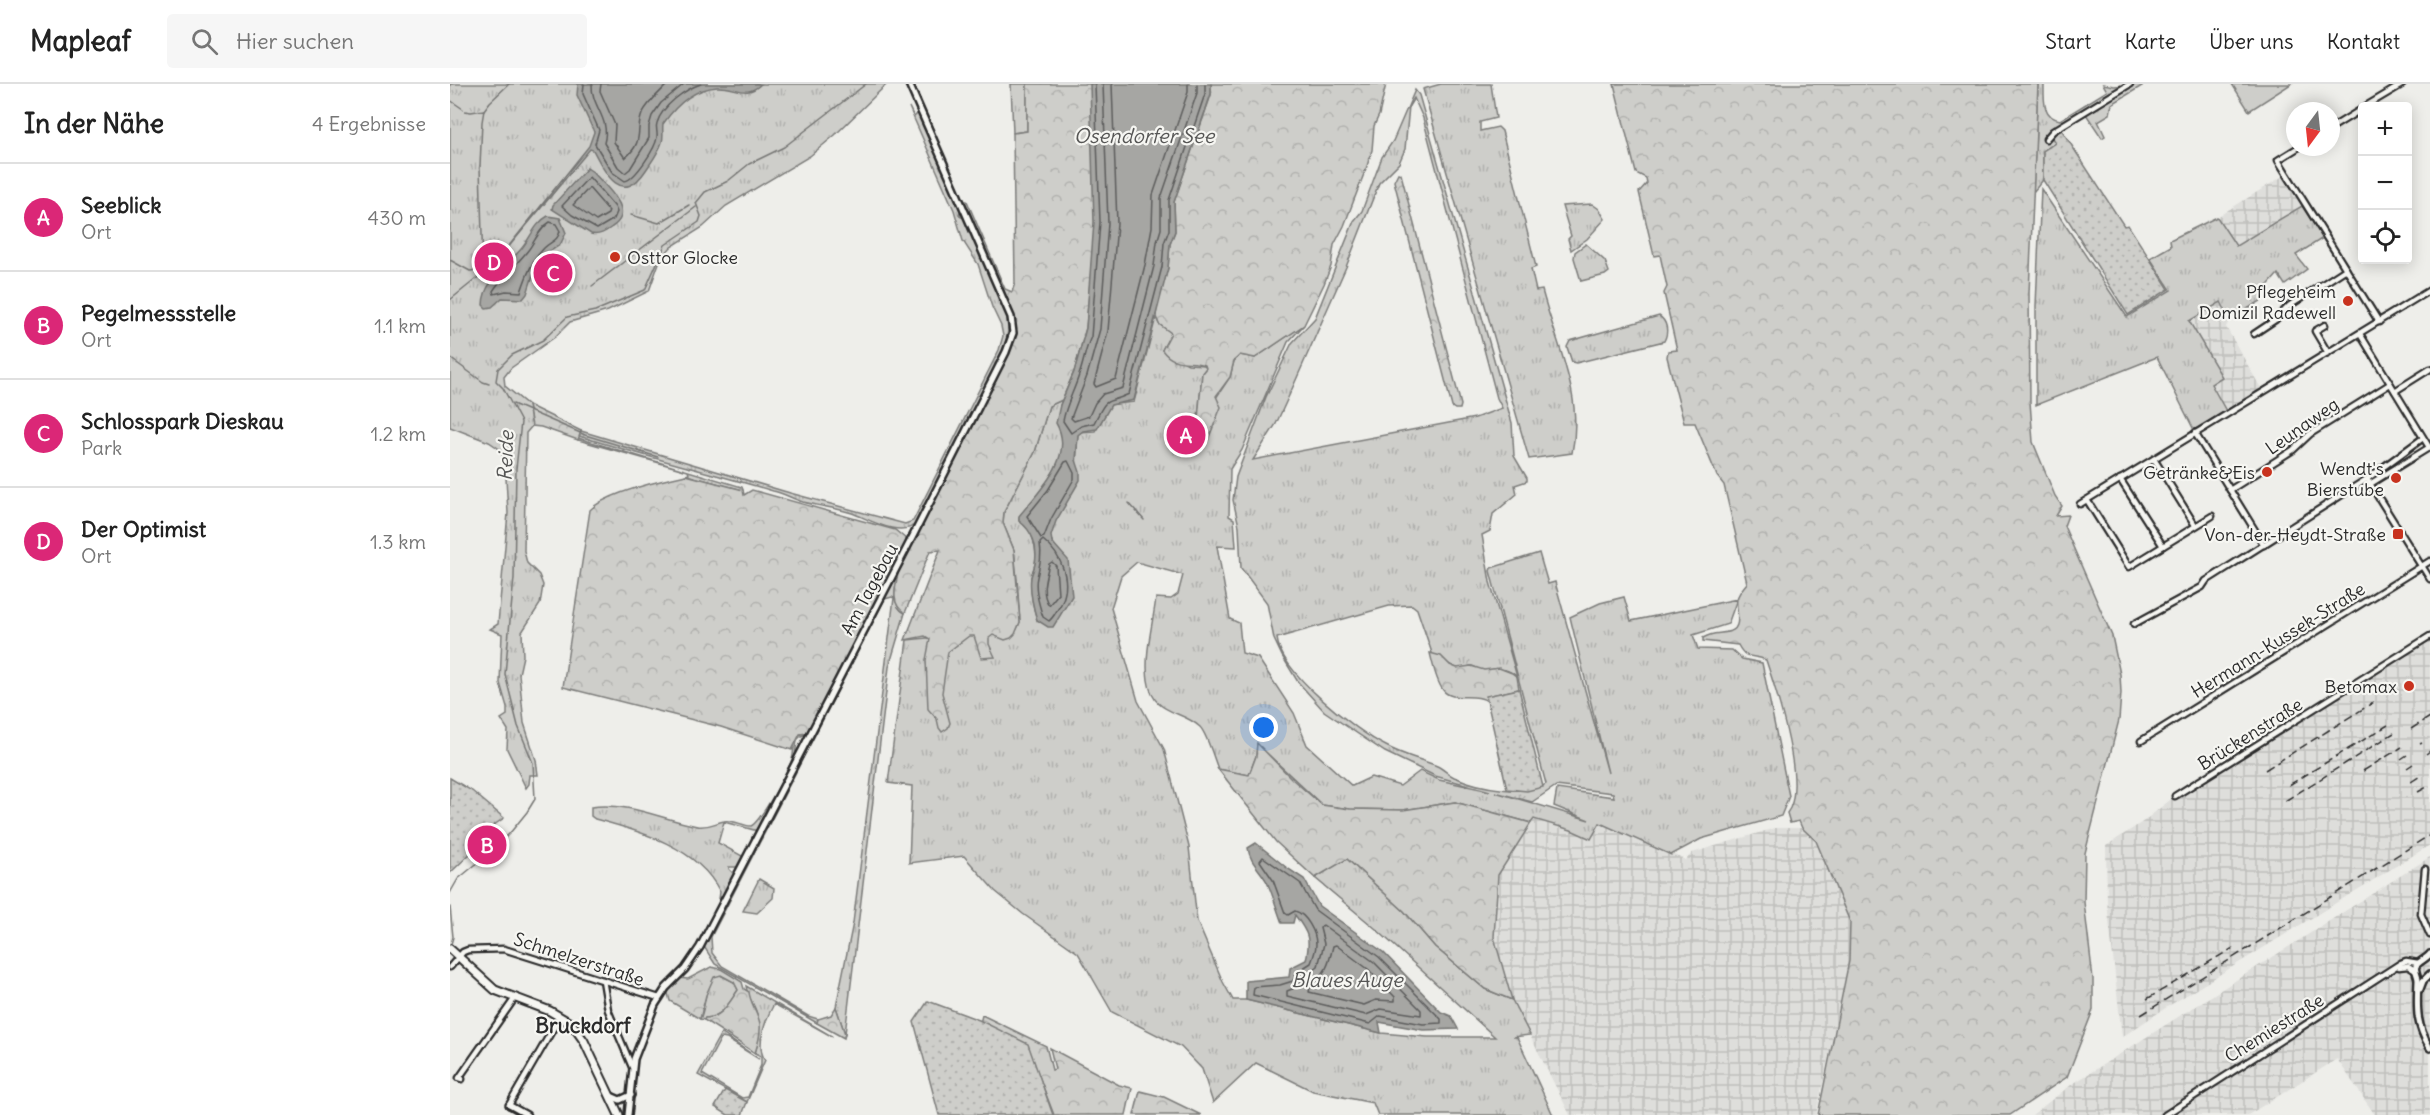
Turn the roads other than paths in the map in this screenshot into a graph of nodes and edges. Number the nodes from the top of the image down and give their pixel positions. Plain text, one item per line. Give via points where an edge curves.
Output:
1 (909, 84) edge
2 (2130, 84) edge
3 (2403, 84) edge
4 (2374, 102) edge
5 (2358, 112) edge
6 (2340, 123) edge
7 (2046, 139) dead end
8 (2286, 155) edge
9 (2346, 269) junction
10 (2430, 290) edge
11 (2379, 322) junction
12 (2325, 325) dead end
13 (2254, 334) dead end
14 (2360, 334) junction
15 (2328, 353) junction
16 (2430, 369) edge
17 (2390, 384) junction
18 (2395, 391) junction
19 (2195, 433) junction
20 (2423, 438) junction
21 (2429, 447) edge
22 (2154, 459) junction
23 (2120, 479) junction
24 (2368, 481) junction
25 (2230, 490) junction
26 (2087, 500) junction
27 (2080, 504) dead end
28 (2212, 516) dead end
29 (2195, 525) junction
30 (2264, 545) junction
31 (2163, 546) junction
32 (2430, 561) edge
33 (2422, 566) junction
34 (2430, 579) edge
35 (2134, 624) dead end
36 (2430, 636) edge
37 (2141, 741) dead end
38 (2175, 796) dead end
39 (2425, 869) dead end
40 (2430, 935) edge
41 (450, 950) edge
42 (2430, 954) edge
43 (458, 958) junction
44 (2421, 962) junction
45 (2429, 964) edge
46 (2399, 966) junction
47 (450, 967) edge
48 (2416, 972) junction
49 (2428, 975) edge
50 (603, 980) junction
51 (2417, 996) junction
52 (515, 998) junction
53 (659, 998) junction
54 (557, 1022) dead end
55 (2430, 1048) edge
56 (633, 1067) junction
57 (462, 1079) dead end
58 (631, 1095) junction
59 (611, 1096) junction
60 (629, 1114) edge
61 (527, 1115) edge
62 (619, 1115) edge
63 (2165, 1115) edge

1 - 53 street, Am Tagebau via 1011,317 1012,333 923,516 705,938 692,960
2 - 7 street
3 - 4 street
5 - 6 street
8 - 9 street via 2278,160
9 - 11 street
9 - 13 street
10 - 11 street
11 - 14 street
12 - 15 street via 2315,331
14 - 15 street
14 - 17 street
15 - 19 street
16 - 18 street
17 - 18 street
17 - 25 street, Leunaweg
18 - 20 street
19 - 22 street
19 - 25 street
20 - 21 street
20 - 24 street
21 - 24 street
22 - 23 street
22 - 29 street
23 - 26 street
23 - 31 street
24 - 30 street
24 - 33 street
25 - 30 street
26 - 27 street
26 - 31 street via 2129,567
28 - 29 street
29 - 31 street
30 - 35 street via 2202,587
32 - 33 street, Hermann-Kussek-Straße
33 - 34 street
33 - 37 street, Hermann-Kussek-Straße
36 - 38 street, Brückenstraße
39 - 40 street via 2421,914
41 - 43 main road
42 - 44 street
43 - 47 street
43 - 50 street, Schmelzerstraße via 468,950 504,949
43 - 52 main road via 490,987
44 - 45 street
44 - 46 street, Chemiestraße
44 - 48 street
46 - 48 street
46 - 63 street, Chemiestraße
48 - 49 street
48 - 51 street
49 - 51 street
50 - 53 street, Schmelzerstraße
50 - 56 street via 608,1010
51 - 55 street via 2417,1021
52 - 57 street via 459,1078
52 - 59 main road via 572,1024 585,1041
53 - 56 street, Am Tagebau
54 - 61 street via 508,1105
56 - 58 street, Am Tagebau
58 - 59 street via 620,1100
58 - 60 street, Am Tagebau
59 - 62 main road

